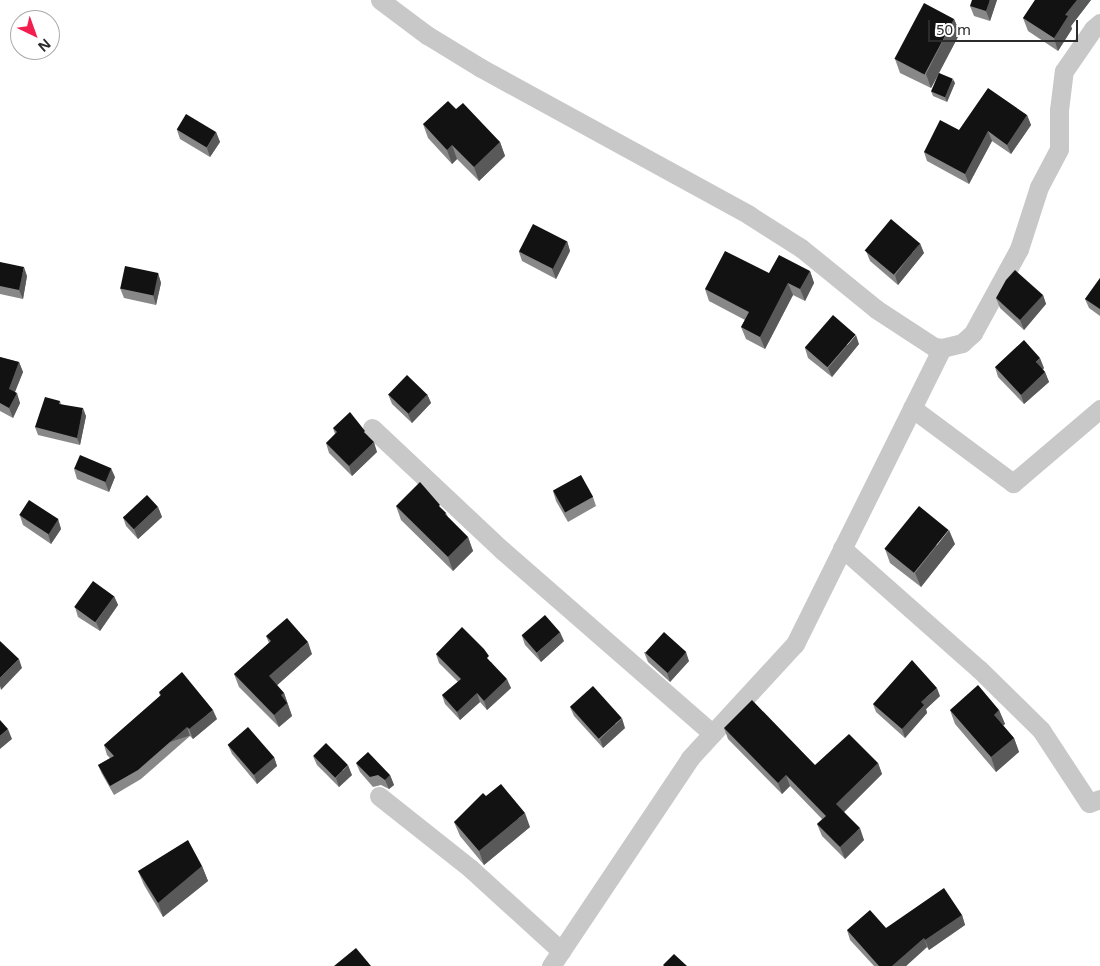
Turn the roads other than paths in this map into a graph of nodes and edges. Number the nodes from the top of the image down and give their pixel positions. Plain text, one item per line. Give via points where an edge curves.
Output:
1 (380, 0) edge
2 (1100, 23) edge
3 (942, 348) junction
4 (912, 408) junction
5 (1100, 409) edge
6 (372, 428) dead end
7 (842, 548) junction
8 (712, 733) junction
9 (379, 796) dead end
10 (1100, 799) edge
11 (556, 958) edge

1 - 3 street via 427,35 481,68 749,215 800,248 876,309 934,347
2 - 3 street via 1064,71 1059,149 1039,187 1019,249 973,333 962,343
3 - 4 street
4 - 5 street via 1013,484
4 - 7 street
6 - 8 street via 502,550
7 - 8 street via 795,644
7 - 10 street via 979,669 1041,730 1089,803
8 - 11 street via 690,758
9 - 11 street via 471,869

